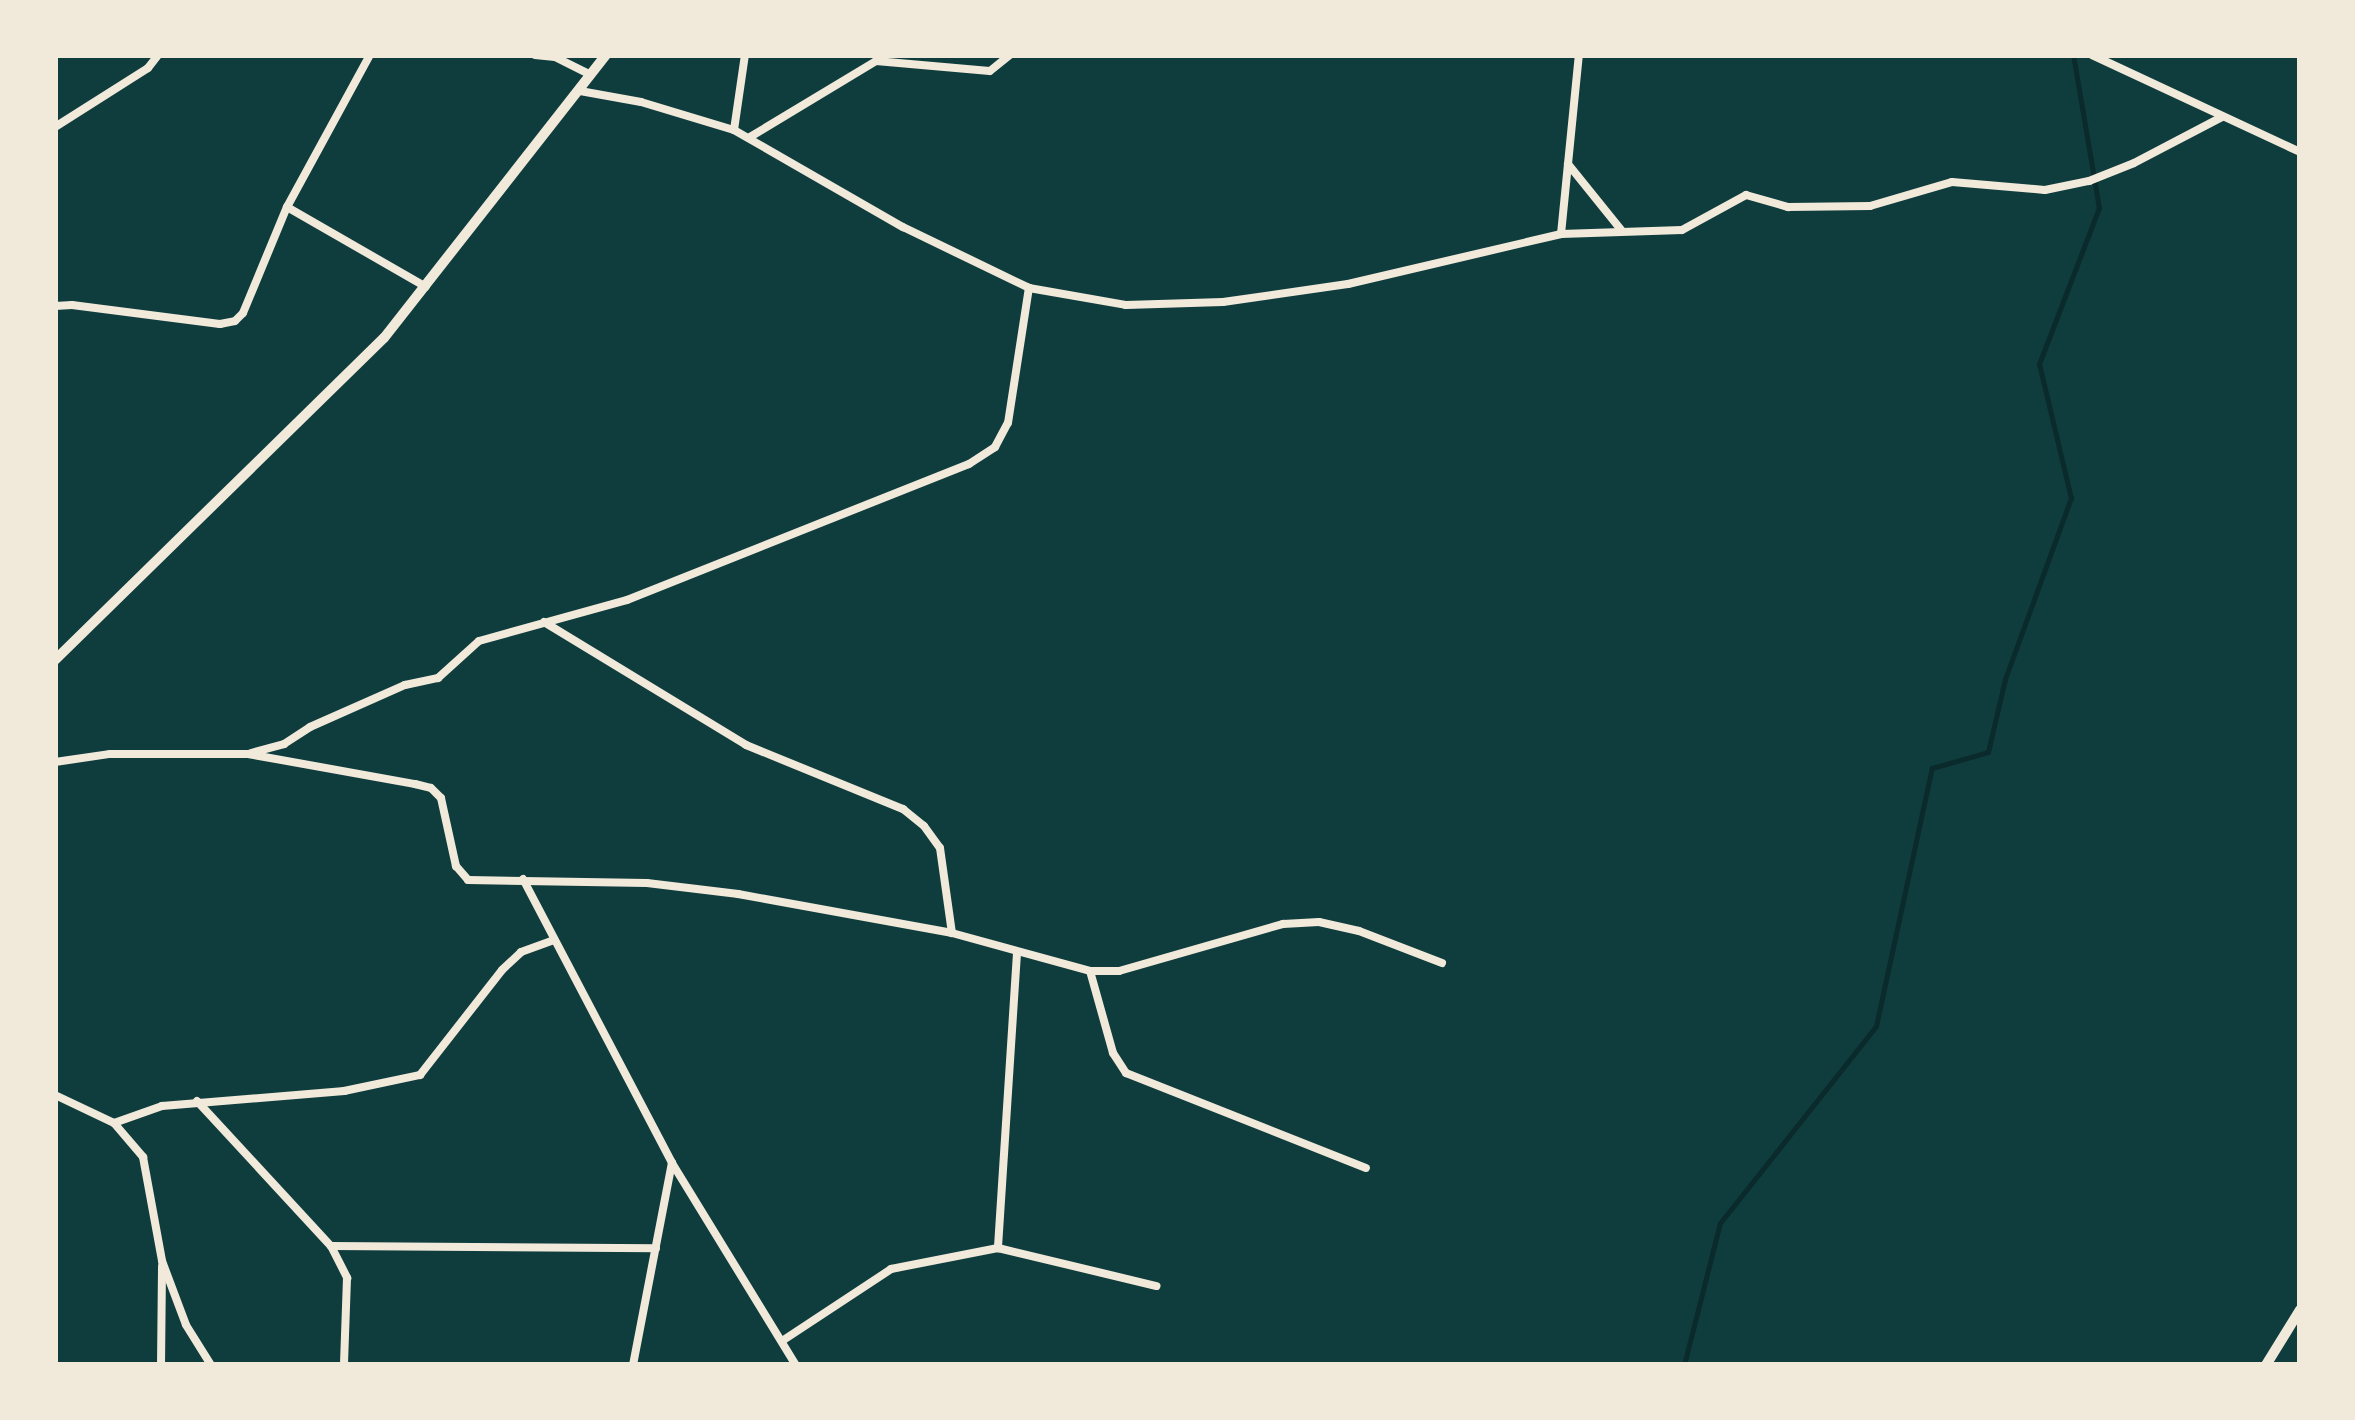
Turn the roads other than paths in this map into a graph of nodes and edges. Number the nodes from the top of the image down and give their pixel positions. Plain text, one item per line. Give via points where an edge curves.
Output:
1 (158, 55) edge
2 (370, 55) edge
3 (535, 55) edge
4 (606, 55) edge
5 (745, 55) edge
6 (1010, 55) edge
7 (1579, 55) edge
8 (2092, 55) edge
9 (591, 75) junction
10 (580, 91) junction
11 (2222, 117) junction
12 (55, 128) edge
13 (734, 130) junction
14 (750, 137) junction
15 (2300, 152) edge
16 (1568, 164) junction
17 (287, 207) junction
18 (1622, 231) junction
19 (1561, 234) junction
20 (426, 287) junction
21 (1030, 288) junction
22 (55, 306) edge
23 (544, 622) junction
24 (55, 660) edge
25 (248, 754) junction
26 (55, 762) edge
27 (523, 879) junction
28 (952, 934) junction
29 (552, 940) junction
30 (1018, 953) junction
31 (1442, 962) dead end
32 (1090, 971) junction
33 (55, 1095) edge
34 (197, 1101) junction
35 (114, 1124) junction
36 (672, 1163) junction
37 (1366, 1168) dead end
38 (331, 1246) junction
39 (656, 1248) junction
40 (998, 1248) junction
41 (162, 1261) junction
42 (1156, 1286) dead end
43 (2300, 1310) edge
44 (782, 1341) junction
45 (161, 1365) edge
46 (211, 1365) edge
47 (344, 1365) edge
48 (633, 1365) edge
49 (796, 1365) edge
50 (2266, 1365) edge

1 - 12 street
2 - 17 street
3 - 9 street
4 - 9 street
5 - 13 street
6 - 14 street via 990,71 876,61
7 - 16 street
8 - 11 street
9 - 10 street
10 - 13 street
10 - 20 street
11 - 15 street
11 - 18 street via 2134,163 2045,190 1952,182 1870,206 1788,207 1746,195 1682,230
13 - 14 street
14 - 21 street via 903,228
16 - 18 street
16 - 19 street
17 - 20 street
17 - 22 street via 234,322
18 - 19 street
19 - 21 street via 1348,284 1222,302 1126,304
20 - 24 street via 356,368
21 - 23 street via 1008,423 995,447 969,464 627,600
23 - 25 street via 480,642 438,678 406,685 284,744
23 - 28 street via 746,745 903,809 940,848
25 - 26 street via 110,754
25 - 27 street via 431,788 448,816 460,875
27 - 28 street via 738,894
27 - 29 street
28 - 30 street
29 - 34 street via 521,952 502,970 420,1075 344,1091
29 - 36 street
30 - 32 street
30 - 40 street
31 - 32 street via 1319,922 1283,924 1118,970
32 - 37 street via 1113,1054 1126,1073
33 - 35 street
34 - 35 street
34 - 38 street
35 - 41 street via 143,1157
36 - 39 street
36 - 44 street
38 - 39 street
38 - 47 street via 346,1278
39 - 48 street
40 - 42 street
40 - 44 street via 891,1269
41 - 45 street
41 - 46 street via 186,1325
43 - 50 street
44 - 49 street

